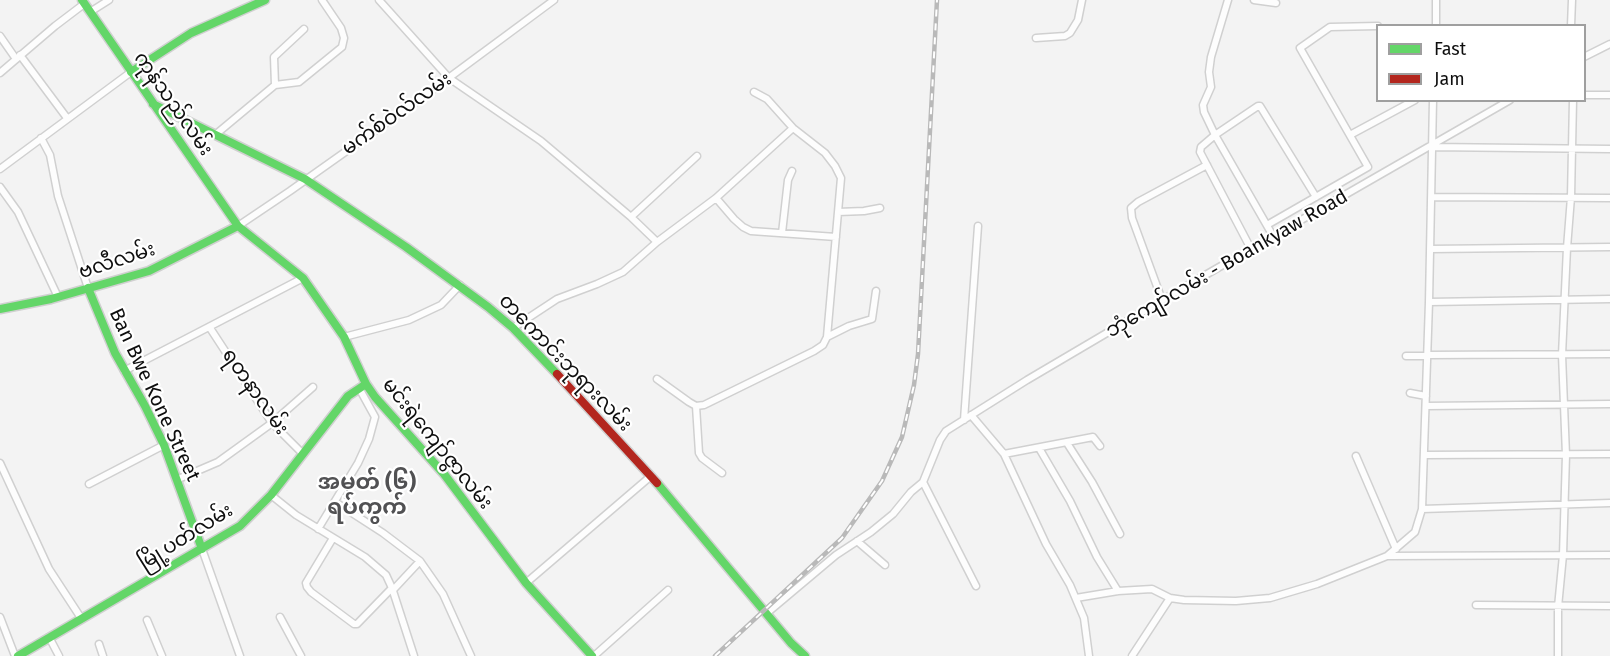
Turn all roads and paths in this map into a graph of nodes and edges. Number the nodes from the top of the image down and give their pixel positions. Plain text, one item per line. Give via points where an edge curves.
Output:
1 (109, 0) edge
2 (265, 0) edge
3 (322, 0) edge
4 (379, 0) edge
5 (554, 0) edge
6 (1082, 0) edge
7 (1228, 0) edge
8 (1254, 0) edge
9 (1436, 0) edge
10 (1572, 0) edge
11 (1276, 3) dead end
12 (85, 5) edge
13 (1436, 24) edge
14 (1572, 24) edge
15 (1376, 26) edge
16 (304, 29) dead end
17 (0, 36) edge
18 (1036, 38) dead end
19 (1610, 44) edge
20 (1586, 56) edge
21 (18, 57) junction
22 (131, 72) junction
23 (0, 74) edge
24 (449, 78) junction
25 (275, 85) junction
26 (754, 92) dead end
27 (1586, 95) edge
28 (1610, 95) edge
29 (1411, 102) edge
30 (1433, 102) edge
31 (1507, 102) edge
32 (1573, 102) edge
33 (153, 104) junction
34 (67, 118) junction
35 (793, 128) junction
36 (215, 135) junction
37 (1215, 135) junction
38 (1350, 135) junction
39 (41, 138) junction
40 (1431, 147) junction
41 (1572, 148) junction
42 (1610, 149) edge
43 (698, 156) dead end
44 (1207, 165) junction
45 (1368, 167) junction
46 (0, 169) edge
47 (792, 171) dead end
48 (1375, 178) junction
49 (305, 179) junction
50 (0, 187) edge
51 (1316, 197) junction
52 (1432, 197) junction
53 (1571, 197) junction
54 (716, 198) junction
55 (1610, 198) edge
56 (880, 208) dead end
57 (838, 212) junction
58 (632, 217) junction
59 (1267, 225) junction
60 (238, 226) junction
61 (978, 226) dead end
62 (782, 233) junction
63 (1273, 236) junction
64 (836, 237) junction
65 (657, 242) junction
66 (1610, 247) edge
67 (1567, 248) junction
68 (1251, 249) junction
69 (1430, 249) junction
70 (303, 278) junction
71 (460, 285) junction
72 (88, 288) junction
73 (876, 291) dead end
74 (58, 297) junction
75 (1610, 299) edge
76 (1162, 300) junction
77 (1565, 300) junction
78 (1429, 302) junction
79 (0, 309) edge
80 (210, 328) junction
81 (513, 328) junction
82 (344, 337) junction
83 (828, 337) junction
84 (1610, 354) edge
85 (1562, 355) junction
86 (1406, 356) dead end
87 (1427, 356) junction
88 (124, 371) junction
89 (657, 379) dead end
90 (362, 386) junction
91 (312, 387) dead end
92 (1410, 393) dead end
93 (1426, 396) junction
94 (1610, 404) edge
95 (1564, 405) junction
96 (696, 406) junction
97 (1426, 406) junction
98 (971, 416) junction
99 (964, 420) junction
100 (272, 423) junction
101 (1067, 442) junction
102 (164, 445) junction
103 (1100, 446) dead end
104 (1039, 448) junction
105 (303, 454) junction
106 (1004, 454) junction
107 (1610, 454) edge
108 (1424, 455) junction
109 (1566, 455) junction
110 (1356, 456) dead end
111 (0, 463) edge
112 (722, 473) dead end
113 (651, 476) junction
114 (177, 480) junction
115 (923, 482) junction
116 (89, 484) dead end
117 (271, 495) junction
118 (334, 502) junction
119 (1610, 503) edge
120 (1564, 504) junction
121 (1422, 509) junction
122 (318, 529) junction
123 (1120, 534) dead end
124 (333, 538) junction
125 (857, 541) junction
126 (202, 549) junction
127 (1396, 549) junction
128 (1563, 555) junction
129 (1610, 555) edge
130 (1387, 556) junction
131 (420, 561) junction
132 (885, 565) dead end
133 (526, 583) junction
134 (976, 586) dead end
135 (392, 589) junction
136 (668, 590) dead end
137 (1118, 591) junction
138 (1076, 598) junction
139 (1170, 598) junction
140 (1476, 605) dead end
141 (1610, 606) edge
142 (1558, 607) junction
143 (768, 613) junction
144 (0, 617) edge
145 (280, 617) dead end
146 (81, 618) junction
147 (147, 620) dead end
148 (49, 637) junction
149 (99, 644) dead end
150 (16, 656) edge
151 (60, 656) edge
152 (103, 656) edge
153 (162, 656) edge
154 (240, 656) edge
155 (301, 656) edge
156 (414, 656) edge
157 (471, 656) edge
158 (593, 656) edge
159 (805, 656) edge
160 (1089, 656) edge
161 (1132, 656) edge
162 (1557, 656) edge
163 (1563, 656) edge

1 - 12 street
2 - 22 street via 192,33
3 - 25 street via 341,28 342,47 299,82
4 - 24 street
5 - 24 street, မက်စ်ဝဲလ်လမ်း
6 - 18 street via 1078,20 1070,33
7 - 37 street via 1211,57 1209,93 1203,105
8 - 11 street
9 - 13 street
10 - 14 street
12 - 21 street
12 - 22 street, ကုန်သည်လမ်း
15 - 38 street via 1330,27 1300,48
16 - 25 street via 274,57
17 - 21 street
19 - 20 street
21 - 23 street
21 - 34 street
22 - 33 street, ကုန်သည်လမ်း
22 - 34 street
24 - 49 street, မက်စ်ဝဲလ်လမ်း
24 - 58 street via 541,141
25 - 36 street
26 - 35 street via 767,99
27 - 28 street
29 - 38 street
30 - 40 street
31 - 40 street, ဘုံကျော်လမ်း - Boankyaw Road
32 - 41 street
33 - 36 street, တကောင်းဘုရားလမ်း
33 - 60 street, ကုန်သည်လမ်း
34 - 39 street
35 - 54 street
35 - 57 street via 835,166 841,178
36 - 49 street, တကောင်းဘုရားလမ်း
37 - 44 street via 1200,149
37 - 51 street via 1260,106
37 - 59 street
38 - 45 street
39 - 46 street
39 - 72 street via 50,155 58,196
40 - 41 street
40 - 48 street, ဘုံကျော်လမ်း - Boankyaw Road
40 - 52 street
41 - 42 street
41 - 53 street
43 - 58 street
44 - 68 street
44 - 76 street via 1131,208
45 - 48 street
45 - 51 street
47 - 62 street
48 - 63 street, ဘုံကျော်လမ်း - Boankyaw Road
49 - 60 street, မက်စ်ဝဲလ်လမ်း
49 - 71 street, တကောင်းဘုရားလမ်း
50 - 74 street via 18,212
51 - 59 street
52 - 53 street
52 - 69 street
53 - 55 street
53 - 67 street
54 - 62 street via 743,228
54 - 65 street
56 - 57 street
57 - 64 street
58 - 65 street
59 - 63 street
60 - 70 street, မင်းရဲကျော်ဇွာလမ်း
60 - 72 street, ဗလီလမ်း via 149,271
61 - 99 street
62 - 64 street
63 - 68 street, ဘုံကျော်လမ်း - Boankyaw Road
64 - 83 street
65 - 81 street via 622,272 557,299
66 - 67 street
67 - 69 street
67 - 77 street
68 - 76 street, ဘုံကျော်လမ်း - Boankyaw Road
69 - 78 street
70 - 80 street
70 - 82 street, မင်းရဲကျော်ဇွာလမ်း
71 - 81 street, တကောင်းဘုရားလမ်း
71 - 82 street via 441,305 419,316
72 - 74 street, ဗလီလမ်း
72 - 88 street, Ban Bwe Kone Street
73 - 83 street via 872,318
74 - 79 street, ဗလီလမ်း
75 - 77 street
76 - 98 street, ဘုံကျော်လမ်း - Boankyaw Road
77 - 78 street
77 - 85 street
78 - 87 street
80 - 88 street
80 - 100 street, ရတနာလမ်း
81 - 113 street, တကောင်းဘုရားလမ်း
82 - 90 street, မင်းရဲကျော်ဇွာလမ်း
83 - 96 street via 814,351 712,402
84 - 85 street
85 - 87 street
85 - 95 street
86 - 87 street
87 - 93 street
88 - 102 street, Ban Bwe Kone Street
89 - 96 street
90 - 105 street, မြို့ပတ်လမ်း via 348,396
90 - 118 street via 375,417 358,463
90 - 133 street, မင်းရဲကျော်ဇွာလမ်း via 444,474
91 - 100 street
92 - 93 street
93 - 97 street
94 - 95 street
95 - 97 street
95 - 109 street
96 - 112 street via 699,453
97 - 108 street
98 - 99 street, ဘုံကျော်လမ်း - Boankyaw Road
98 - 106 street
99 - 115 street, ဘုံကျော်လမ်း - Boankyaw Road via 946,431 940,440
100 - 105 street, ရတနာလမ်း
100 - 114 street via 218,462
101 - 103 street via 1093,437
101 - 104 street
101 - 123 street
102 - 114 street, Ban Bwe Kone Street
102 - 116 street
104 - 106 street
104 - 137 street
105 - 117 street, မြို့ပတ်လမ်း
106 - 138 street
107 - 109 street
108 - 109 street
108 - 121 street
109 - 120 street
110 - 127 street
111 - 146 street via 49,569
113 - 133 street
113 - 143 street, တကောင်းဘုရားလမ်း
114 - 126 street, Ban Bwe Kone Street
115 - 125 street via 884,523
115 - 134 street
117 - 122 street
117 - 126 street, မြို့ပတ်လမ်း via 240,526
118 - 122 street
118 - 131 street
119 - 120 street
120 - 121 street
120 - 128 street
121 - 127 street via 1414,532
122 - 124 street
124 - 135 street via 386,575
124 - 135 street via 306,582 311,592 357,624
125 - 132 street
125 - 143 street
126 - 146 street, မြို့ပတ်လမ်း
126 - 154 street
127 - 130 street
128 - 129 street
128 - 130 street
128 - 142 street
130 - 139 street via 1270,598
131 - 135 street
131 - 157 street via 443,594
133 - 158 street, မင်းရဲကျော်ဇွာလမ်း
135 - 156 street
136 - 158 street
137 - 138 street
137 - 139 street via 1152,589
138 - 160 street via 1084,618
139 - 161 street
140 - 142 street
141 - 142 street
142 - 162 street
143 - 159 street, တကောင်းဘုရားလမ်း
144 - 150 street
145 - 155 street
146 - 148 street, မြို့ပတ်လမ်း
147 - 153 street
148 - 150 street, မြို့ပတ်လမ်း
148 - 151 street
149 - 152 street
162 - 163 street

